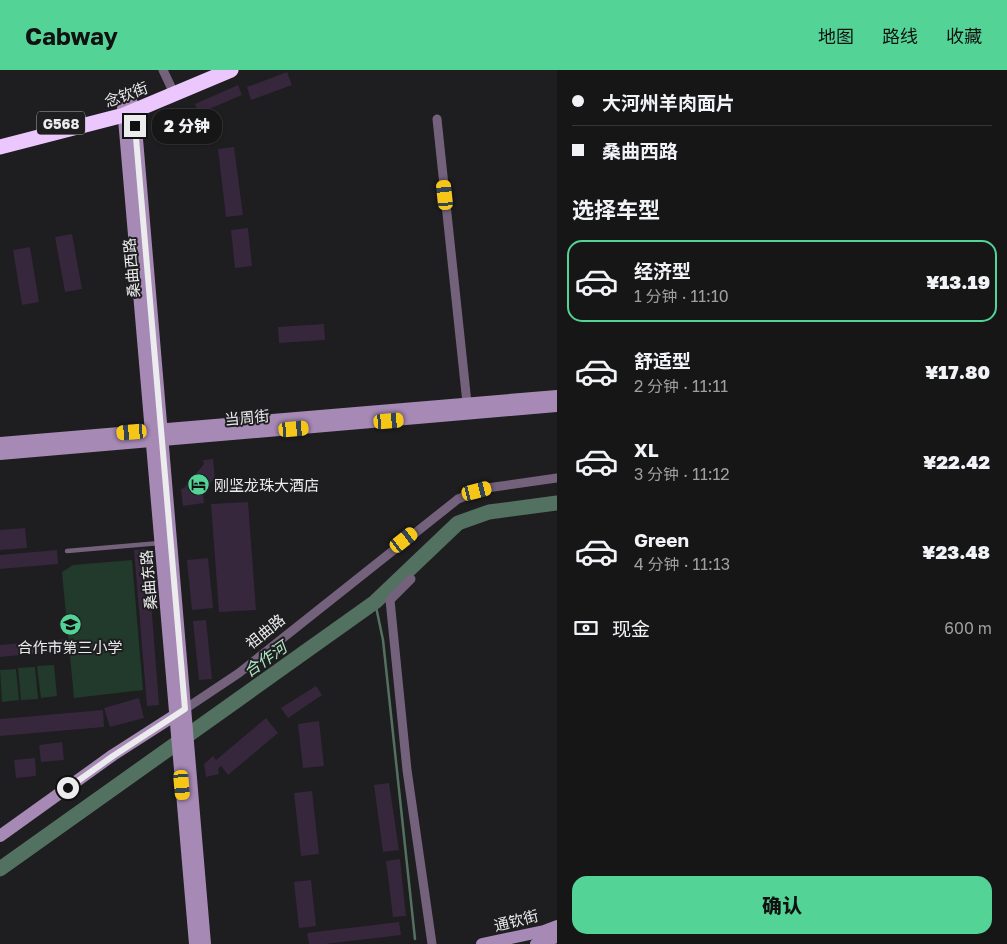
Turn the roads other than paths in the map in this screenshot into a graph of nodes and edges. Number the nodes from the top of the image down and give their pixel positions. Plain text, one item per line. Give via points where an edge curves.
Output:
1 (163, 70) edge
2 (210, 70) edge
3 (231, 70) edge
4 (171, 87) junction
5 (128, 109) junction
6 (437, 119) dead end
7 (0, 139) edge
8 (0, 147) edge
9 (557, 396) edge
10 (467, 403) junction
11 (557, 406) edge
12 (157, 435) junction
13 (0, 443) edge
14 (0, 454) edge
15 (557, 478) edge
16 (161, 543) junction
17 (66, 551) dead end
18 (411, 579) dead end
19 (181, 717) junction
20 (185, 762) junction
21 (0, 836) edge
22 (557, 926) edge
23 (557, 937) edge
24 (195, 944) edge
25 (205, 944) edge
26 (432, 944) edge
27 (489, 944) edge
28 (536, 944) edge

1 - 4 street
2 - 4 highway, 念钦街 / G568
3 - 5 highway, 念钦街 / G568
4 - 5 highway, 念钦街 / G568
5 - 7 highway, 念钦街 / G568
5 - 8 highway, 念钦街 / G568
5 - 12 main road, 桑曲西路
6 - 10 street
9 - 10 main road, 当周街
10 - 12 main road, 当周街
11 - 12 main road, 当周街
12 - 13 main road, 当周街
12 - 14 main road, 当周街
12 - 16 main road, 桑曲东路
12 - 19 main road, 桑曲东路
15 - 19 street, 祖曲路 via 487,488 458,499
16 - 17 lane
16 - 19 main road, 桑曲东路
18 - 26 street via 390,600 407,770
19 - 20 main road
19 - 21 main road, 祖曲路 via 113,756
20 - 24 main road
20 - 25 main road
22 - 27 main road, 通钦街
23 - 28 main road

